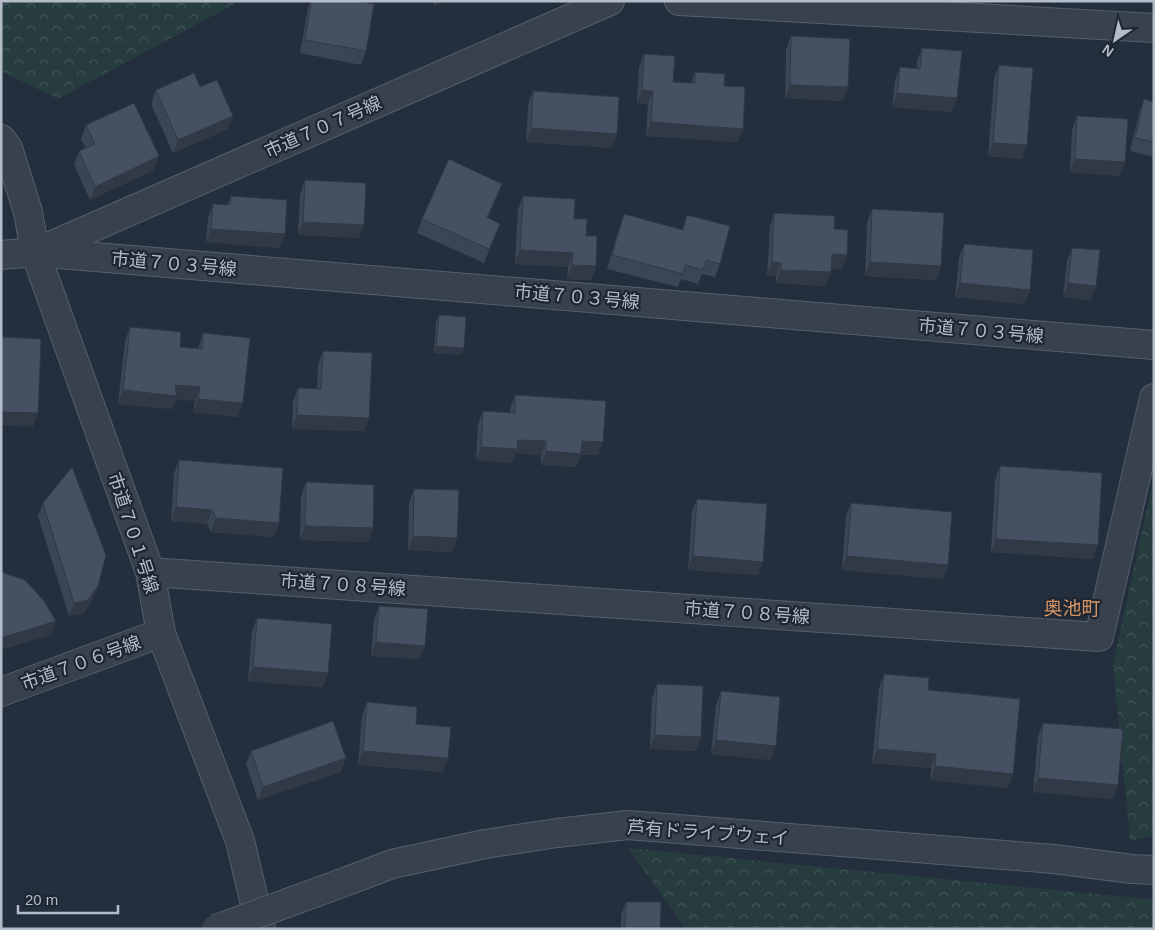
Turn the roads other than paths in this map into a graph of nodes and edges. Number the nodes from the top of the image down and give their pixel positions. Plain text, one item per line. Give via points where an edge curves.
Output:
1 (610, 1) edge
2 (679, 1) edge
3 (1154, 28) edge
4 (1, 139) edge
5 (35, 252) junction
6 (1, 255) edge
7 (1154, 345) edge
8 (1154, 398) edge
9 (150, 572) junction
10 (161, 633) junction
11 (1, 692) edge
12 (1154, 870) edge
13 (216, 929) edge
14 (261, 929) edge

1 - 5 street, 市道７０７号線
2 - 3 street
4 - 5 street, 市道７０１号線 via 8,148 28,212
5 - 6 street, 市道７０３号線
5 - 7 street, 市道７０３号線
5 - 9 street, 市道７０１号線
8 - 9 street, 市道７０８号線 via 1099,637
9 - 10 street, 市道７０１号線
10 - 11 street, 市道７０６号線
10 - 14 street, 市道７０１号線 via 240,841
12 - 13 street, 芦有ドライブウェイ, bridge via 628,825 485,844 392,864

